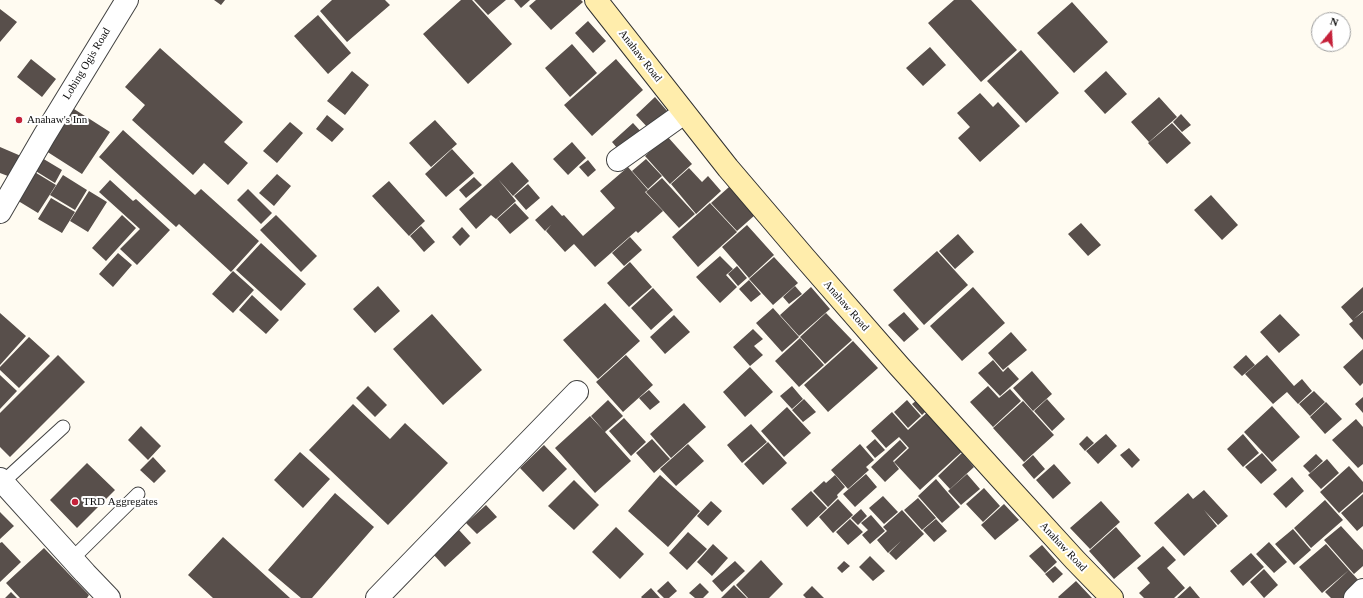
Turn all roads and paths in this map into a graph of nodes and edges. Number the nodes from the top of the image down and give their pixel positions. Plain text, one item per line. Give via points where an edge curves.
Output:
1 (127, 0) edge
2 (596, 0) edge
3 (684, 113) junction
4 (618, 160) dead end
5 (0, 212) edge
6 (577, 392) dead end
7 (63, 427) dead end
8 (1, 481) edge
9 (138, 494) dead end
10 (72, 559) junction
11 (1363, 590) edge
12 (109, 598) edge
13 (377, 598) edge
14 (1112, 598) edge
15 (1355, 598) edge

1 - 5 street, Lobing Ogis Road
2 - 3 street, Anahaw Road
3 - 4 street
3 - 14 street, Anahaw Road via 748,192 899,366
6 - 13 street
7 - 8 lane
8 - 10 street
9 - 10 lane
10 - 12 street
11 - 15 street

